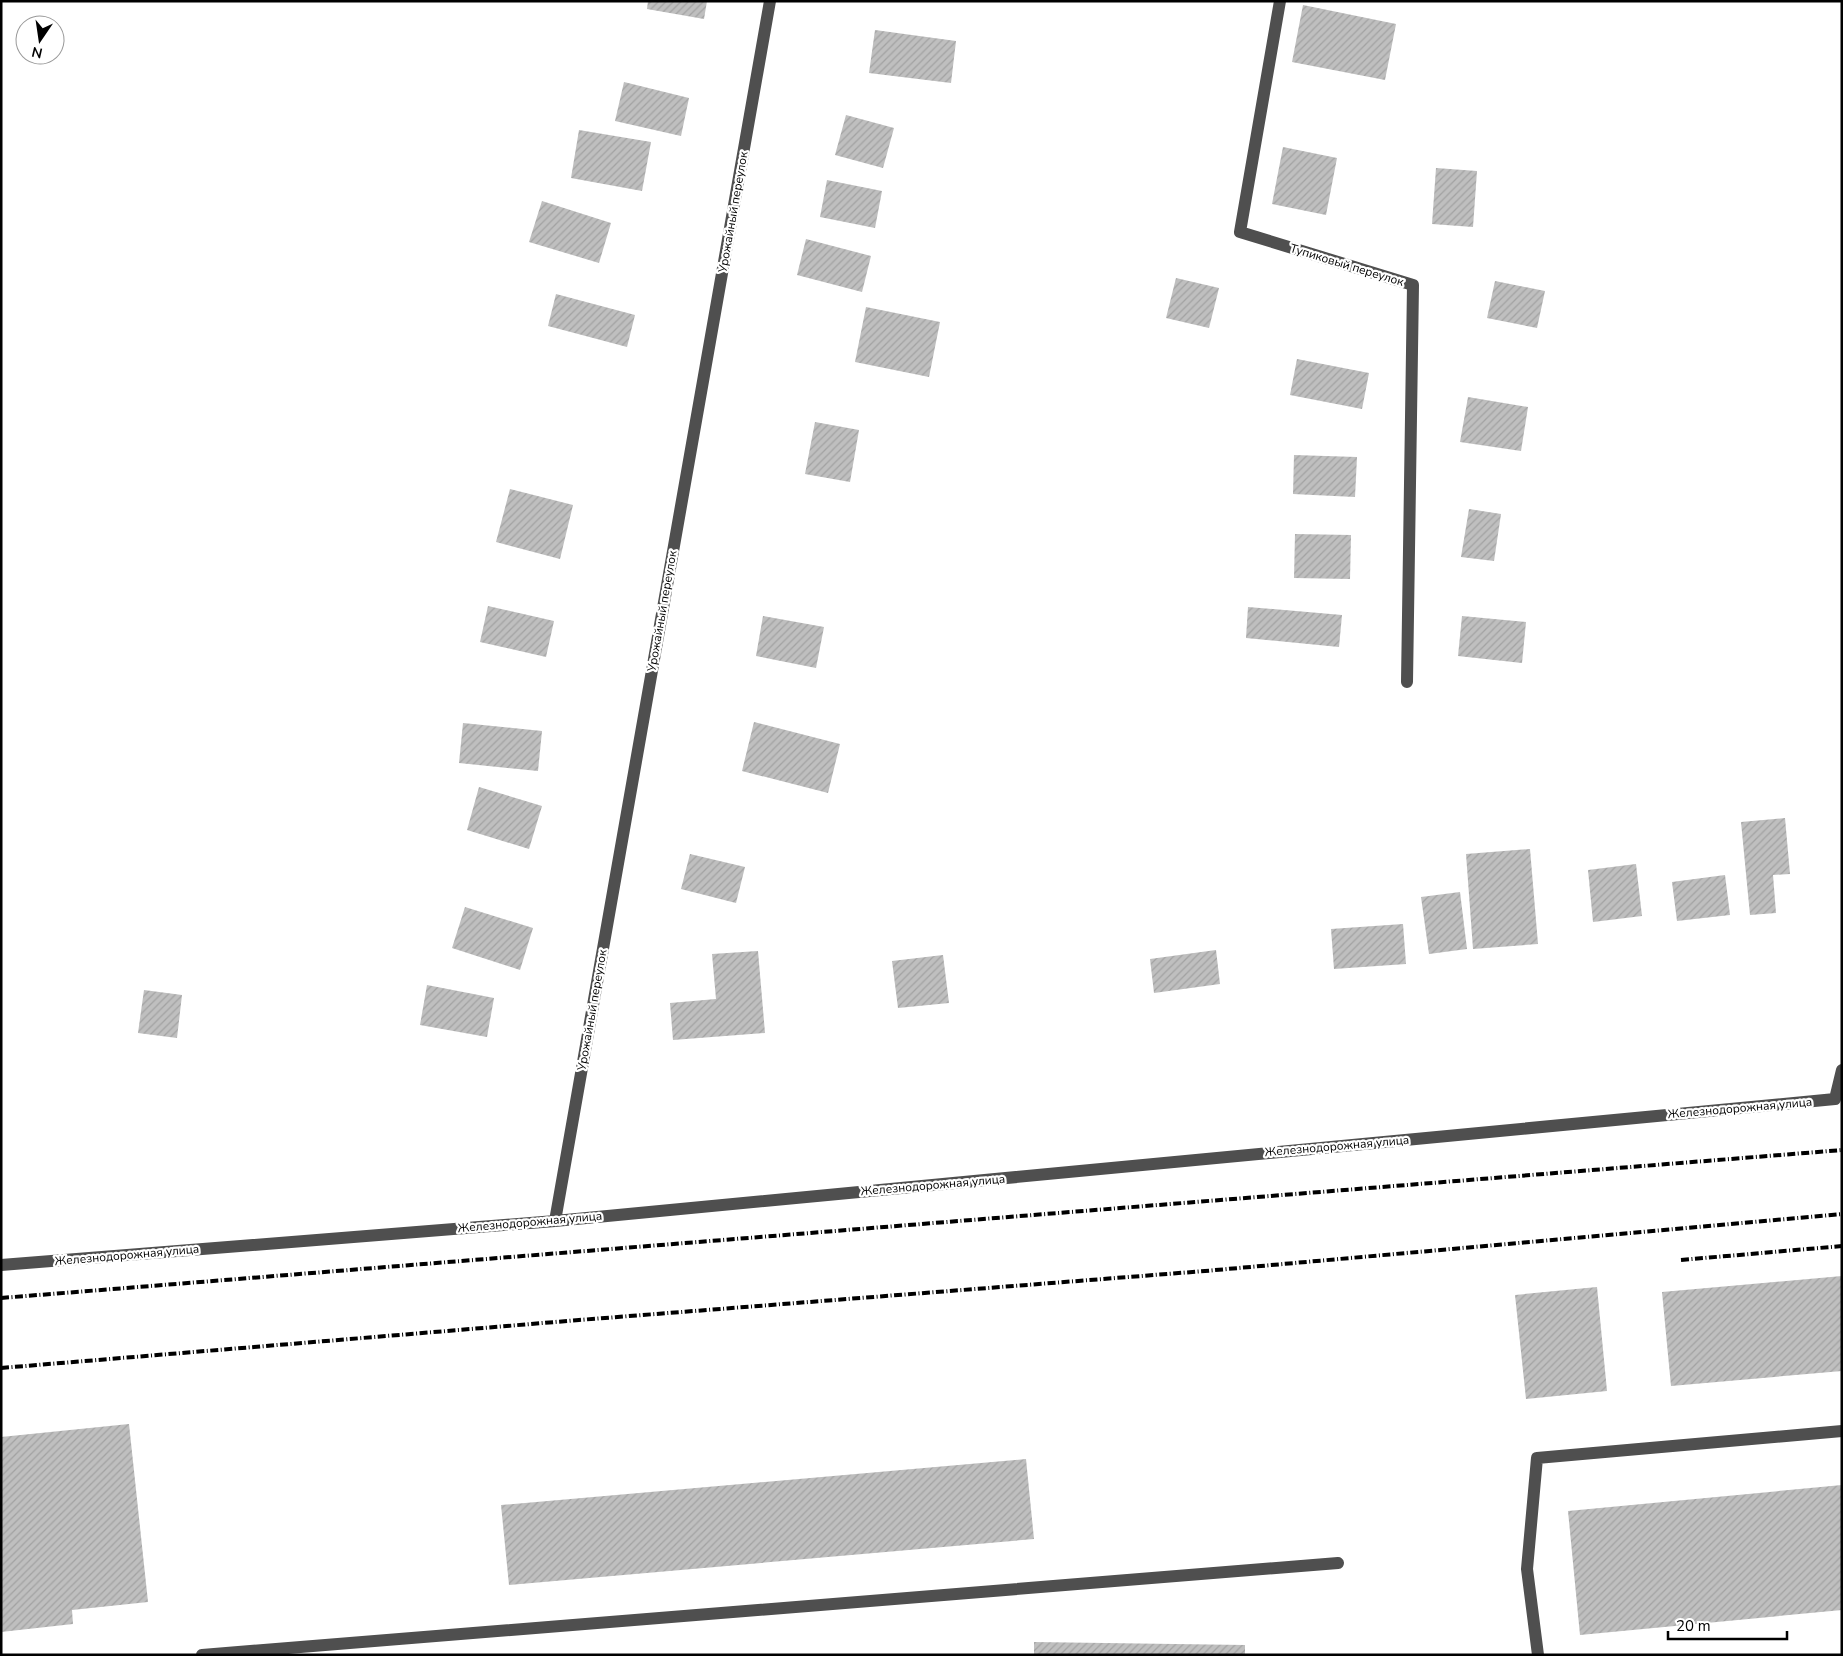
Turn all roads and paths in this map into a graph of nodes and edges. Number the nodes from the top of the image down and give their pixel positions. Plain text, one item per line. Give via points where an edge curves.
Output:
1 (770, 1) edge
2 (1280, 1) edge
3 (1407, 682) dead end
4 (1842, 1070) edge
5 (555, 1221) junction
6 (1, 1265) edge
7 (1842, 1431) edge
8 (1338, 1563) dead end
9 (202, 1655) edge
10 (1538, 1655) edge

1 - 5 street, Урожайный переулок
2 - 3 street, Тупиковый переулок via 1240,232 1413,285
4 - 5 street, Железнодорожная улица via 1835,1099
5 - 6 street, Железнодорожная улица
7 - 10 street via 1537,1458 1527,1569
8 - 9 street

